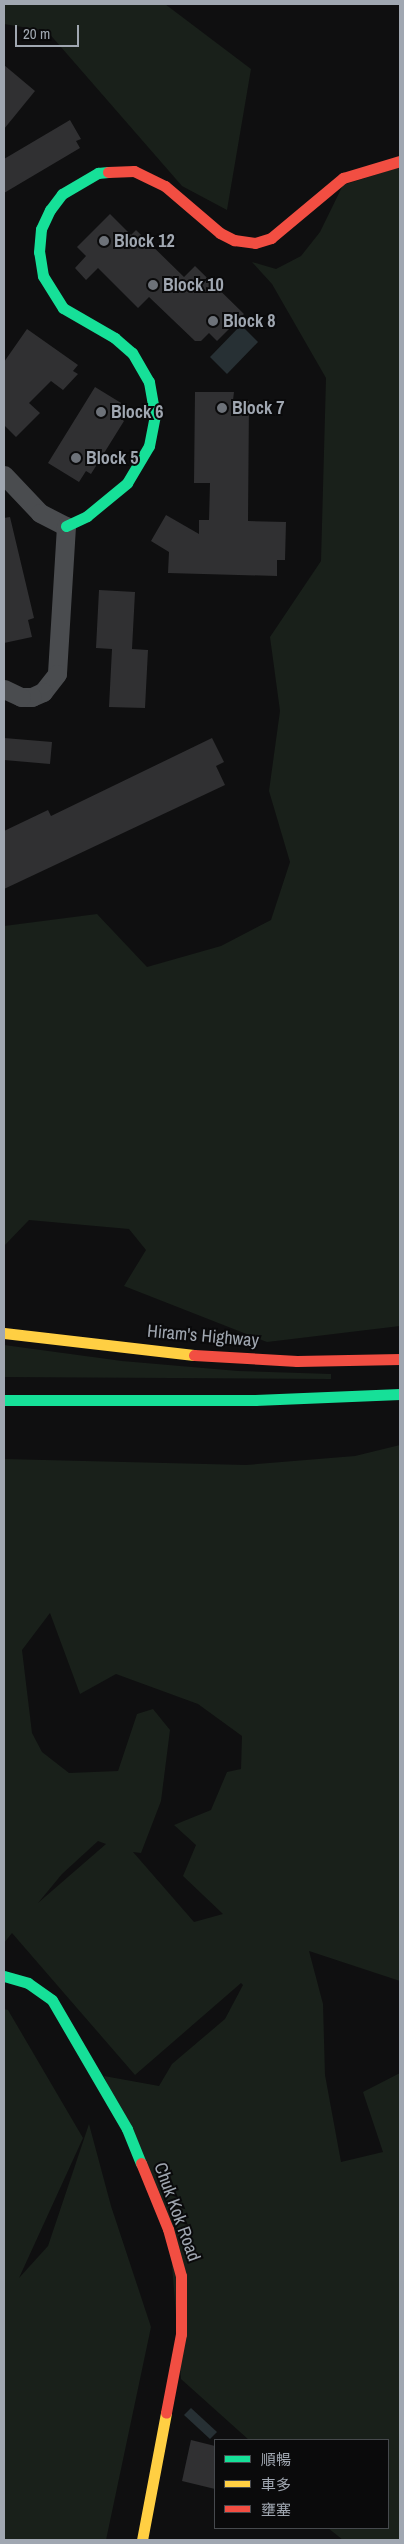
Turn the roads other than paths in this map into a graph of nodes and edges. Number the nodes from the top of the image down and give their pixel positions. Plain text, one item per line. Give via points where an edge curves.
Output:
1 (400, 160) edge
2 (4, 475) edge
3 (66, 526) junction
4 (4, 689) edge
5 (4, 1333) edge
6 (400, 1359) edge
7 (400, 1394) edge
8 (4, 1400) edge
9 (4, 1976) edge
10 (142, 2540) edge

1 - 3 street via 343,178 271,238 255,243 234,240 220,233 165,186 134,171 98,173 62,194 45,219 40,240 40,264 48,288 72,315 114,338 132,353 149,382 155,416 149,446 128,483 87,516
2 - 3 street via 40,513
3 - 4 street via 57,674 43,692 32,697 20,697
5 - 6 street, Hiram's Highway via 205,1356 297,1361
7 - 8 street via 255,1400
9 - 10 street, Chuk Kok Road via 28,1982 52,2000 127,2129 168,2230 181,2276 180,2334

